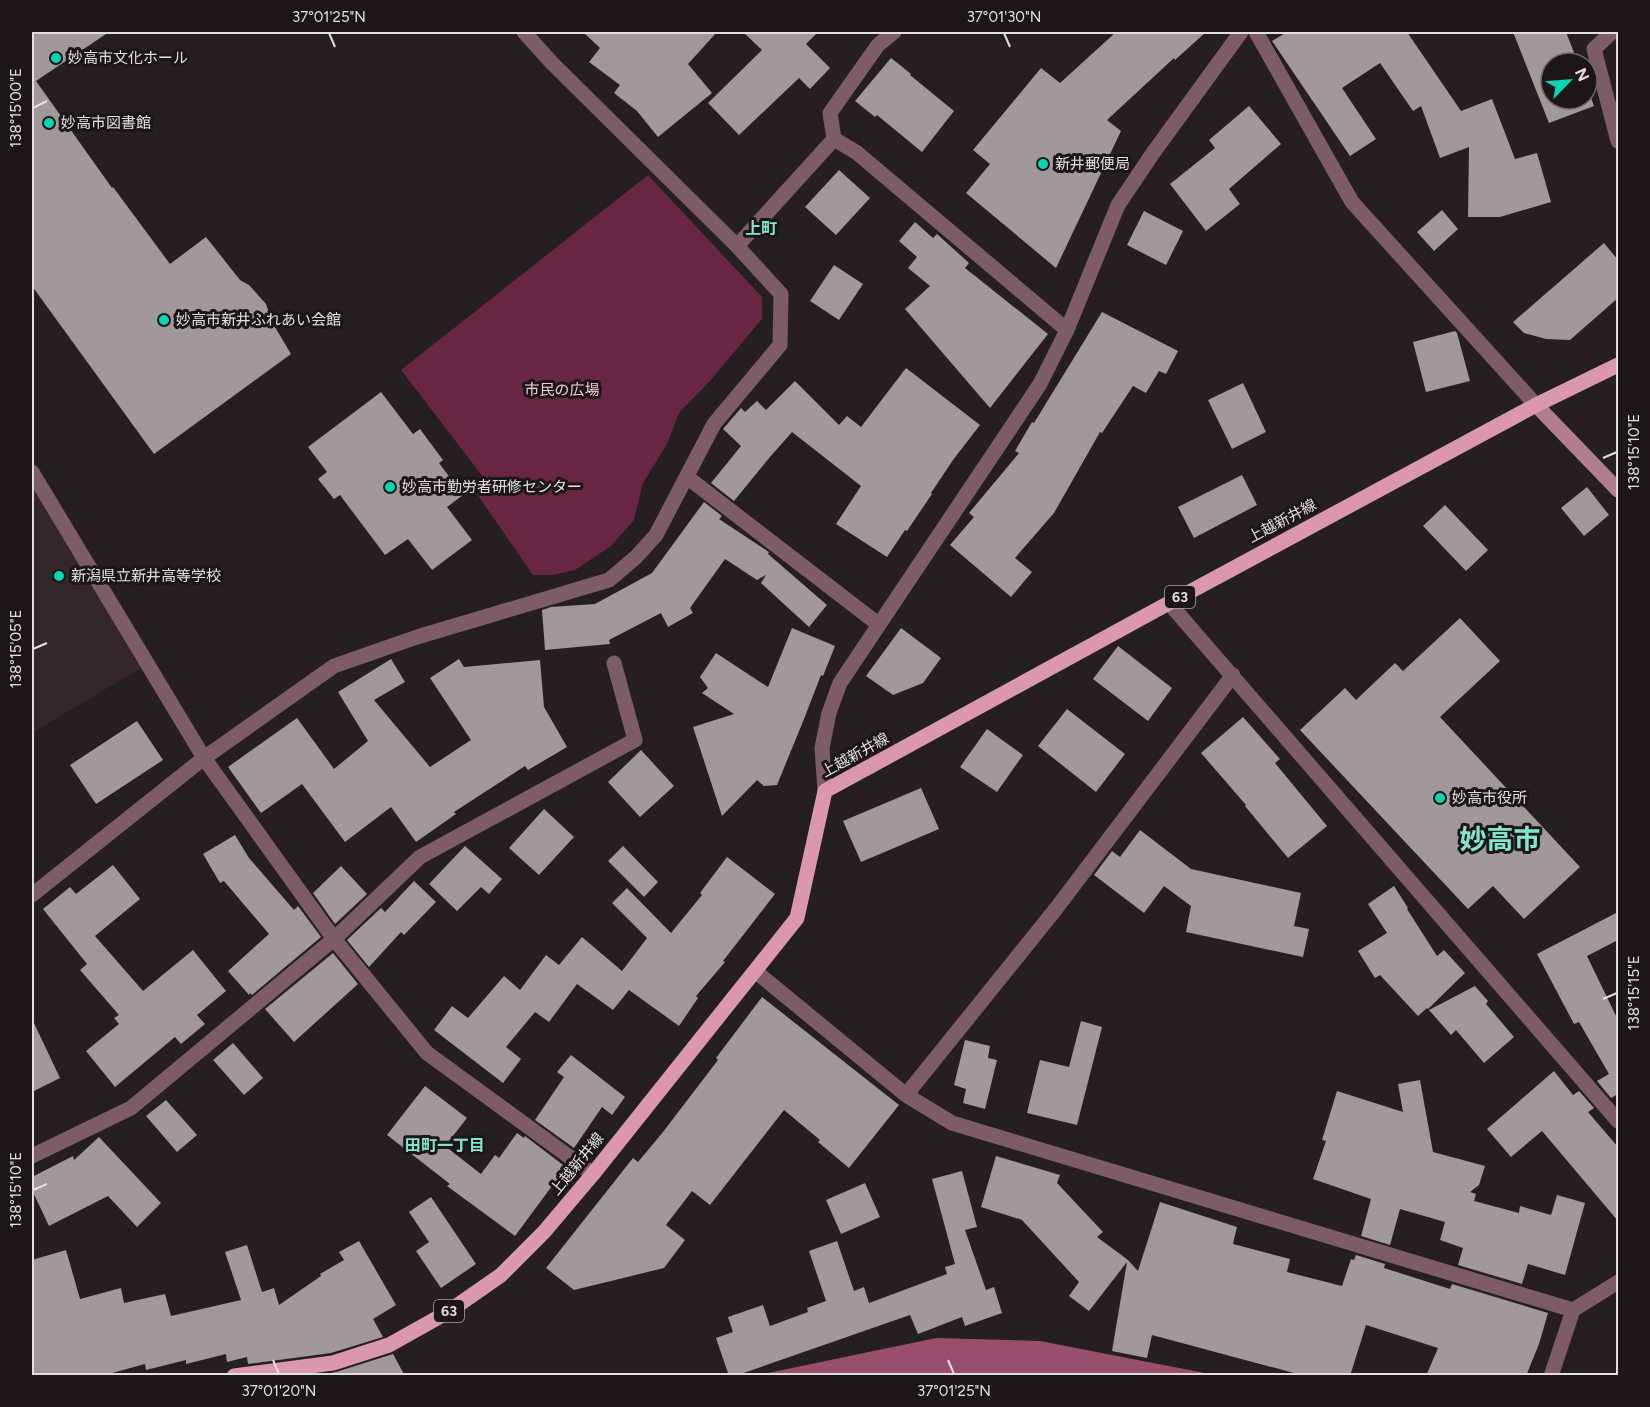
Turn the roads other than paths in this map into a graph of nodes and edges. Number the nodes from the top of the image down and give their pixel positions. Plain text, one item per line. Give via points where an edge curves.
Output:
1 (524, 32) edge
2 (894, 32) edge
3 (1241, 32) edge
4 (1256, 32) edge
5 (1612, 32) edge
6 (834, 140) junction
7 (1618, 141) edge
8 (737, 246) junction
9 (1067, 330) junction
10 (1618, 365) edge
11 (1536, 405) junction
12 (32, 472) edge
13 (687, 477) junction
14 (1618, 490) edge
15 (1168, 603) junction
16 (878, 624) junction
17 (614, 663) dead end
18 (1233, 675) junction
19 (204, 758) junction
20 (825, 791) junction
21 (32, 895) edge
22 (334, 939) junction
23 (755, 971) junction
24 (906, 1095) junction
25 (1618, 1121) edge
26 (32, 1156) edge
27 (593, 1174) junction
28 (1618, 1282) edge
29 (1573, 1310) junction
30 (262, 1374) edge
31 (234, 1376) edge
32 (1551, 1376) edge

1 - 8 street
2 - 6 street via 878,45 830,113
3 - 9 street via 1118,205
4 - 11 street via 1352,202
5 - 7 street via 1594,49
6 - 8 street
6 - 9 street via 856,152
8 - 13 street via 781,294 780,345 714,424
9 - 16 street via 1040,384
10 - 11 main road, 上越新井線 / 63
11 - 14 main road
11 - 15 main road, 上越新井線 / 63
12 - 19 street
13 - 16 street
13 - 19 street via 656,535 609,580 334,666
15 - 18 street
15 - 20 main road, 上越新井線 / 63
16 - 20 street, 63 via 840,683 829,713 822,748
17 - 22 street via 635,740 420,857
18 - 24 street via 1054,910
18 - 25 street
19 - 21 street
19 - 22 street
20 - 23 main road, 上越新井線 / 63 via 797,918
22 - 26 street via 131,1108
22 - 27 street via 427,1053
23 - 24 street
23 - 27 main road, 上越新井線 / 63
24 - 29 street via 952,1122
27 - 30 main road, 上越新井線 / 63 via 501,1275 448,1312 388,1345 333,1363
28 - 29 street
29 - 32 street
30 - 31 main road, 上越新井線 / 63

